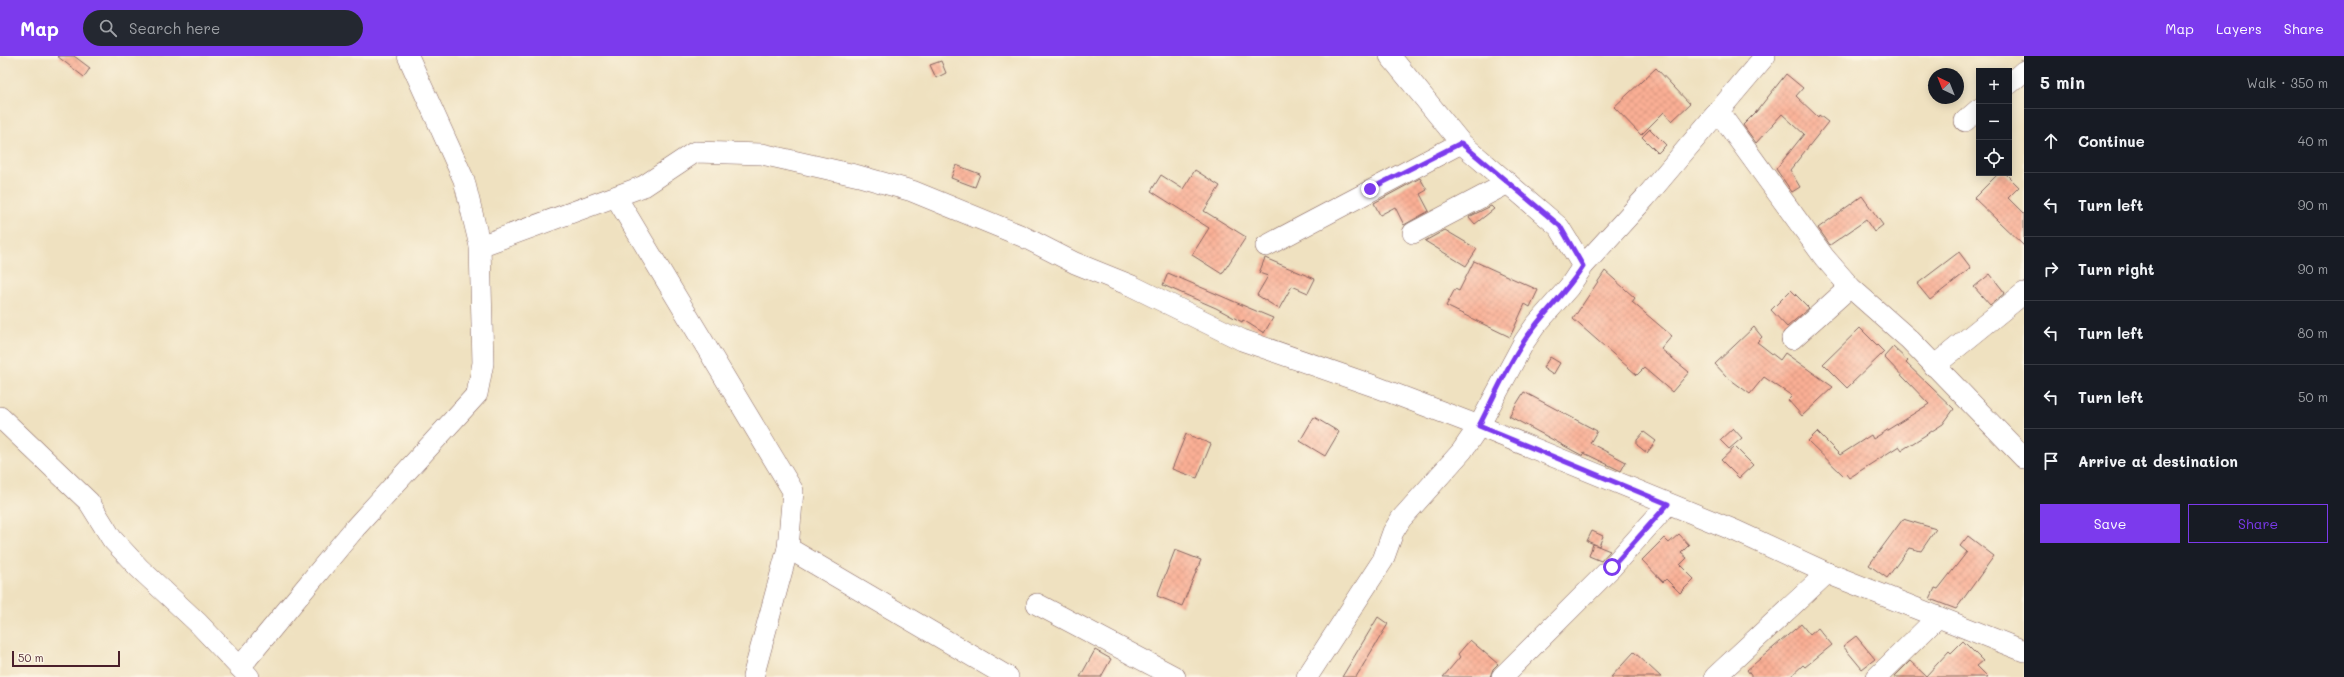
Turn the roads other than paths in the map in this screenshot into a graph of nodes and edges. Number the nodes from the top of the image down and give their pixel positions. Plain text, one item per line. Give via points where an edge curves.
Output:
1 (408, 56) edge
2 (1390, 56) edge
3 (1765, 56) edge
4 (2024, 71) edge
5 (2012, 81) edge
6 (1718, 111) junction
7 (1461, 143) junction
8 (1508, 183) junction
9 (616, 197) junction
10 (1413, 233) dead end
11 (480, 246) junction
12 (1266, 246) dead end
13 (1583, 266) junction
14 (1850, 286) junction
15 (2024, 293) edge
16 (1792, 339) dead end
17 (1934, 366) junction
18 (0, 417) edge
19 (1479, 426) junction
20 (2024, 458) edge
21 (1668, 504) junction
22 (788, 548) junction
23 (1827, 573) junction
24 (1038, 604) dead end
25 (1938, 617) junction
26 (2024, 651) edge
27 (244, 672) edge
28 (753, 677) edge
29 (1008, 677) edge
30 (1175, 677) edge
31 (1307, 677) edge
32 (1502, 677) edge
33 (1715, 677) edge
34 (1877, 677) edge

1 - 11 street via 464,180
2 - 7 street
3 - 6 street
4 - 5 street
6 - 13 street via 1645,198
6 - 14 street via 1811,241
7 - 8 street
7 - 12 street
8 - 10 street
8 - 13 street via 1560,226
9 - 11 street
9 - 19 street via 644,186 695,152 762,154 859,176 912,191 1022,236 1242,340
9 - 22 street via 793,491
11 - 27 street via 483,363 477,394 355,528
13 - 19 street via 1570,287 1524,342
14 - 16 street
14 - 17 street
15 - 17 street
17 - 20 street
18 - 27 street via 89,502 116,543
19 - 21 street
19 - 31 street via 1462,452 1401,520 1393,532 1383,560
21 - 23 street via 1736,531
21 - 32 street via 1612,567
22 - 28 street
22 - 29 street
23 - 25 street
23 - 33 street
24 - 30 street
25 - 26 street
25 - 34 street

